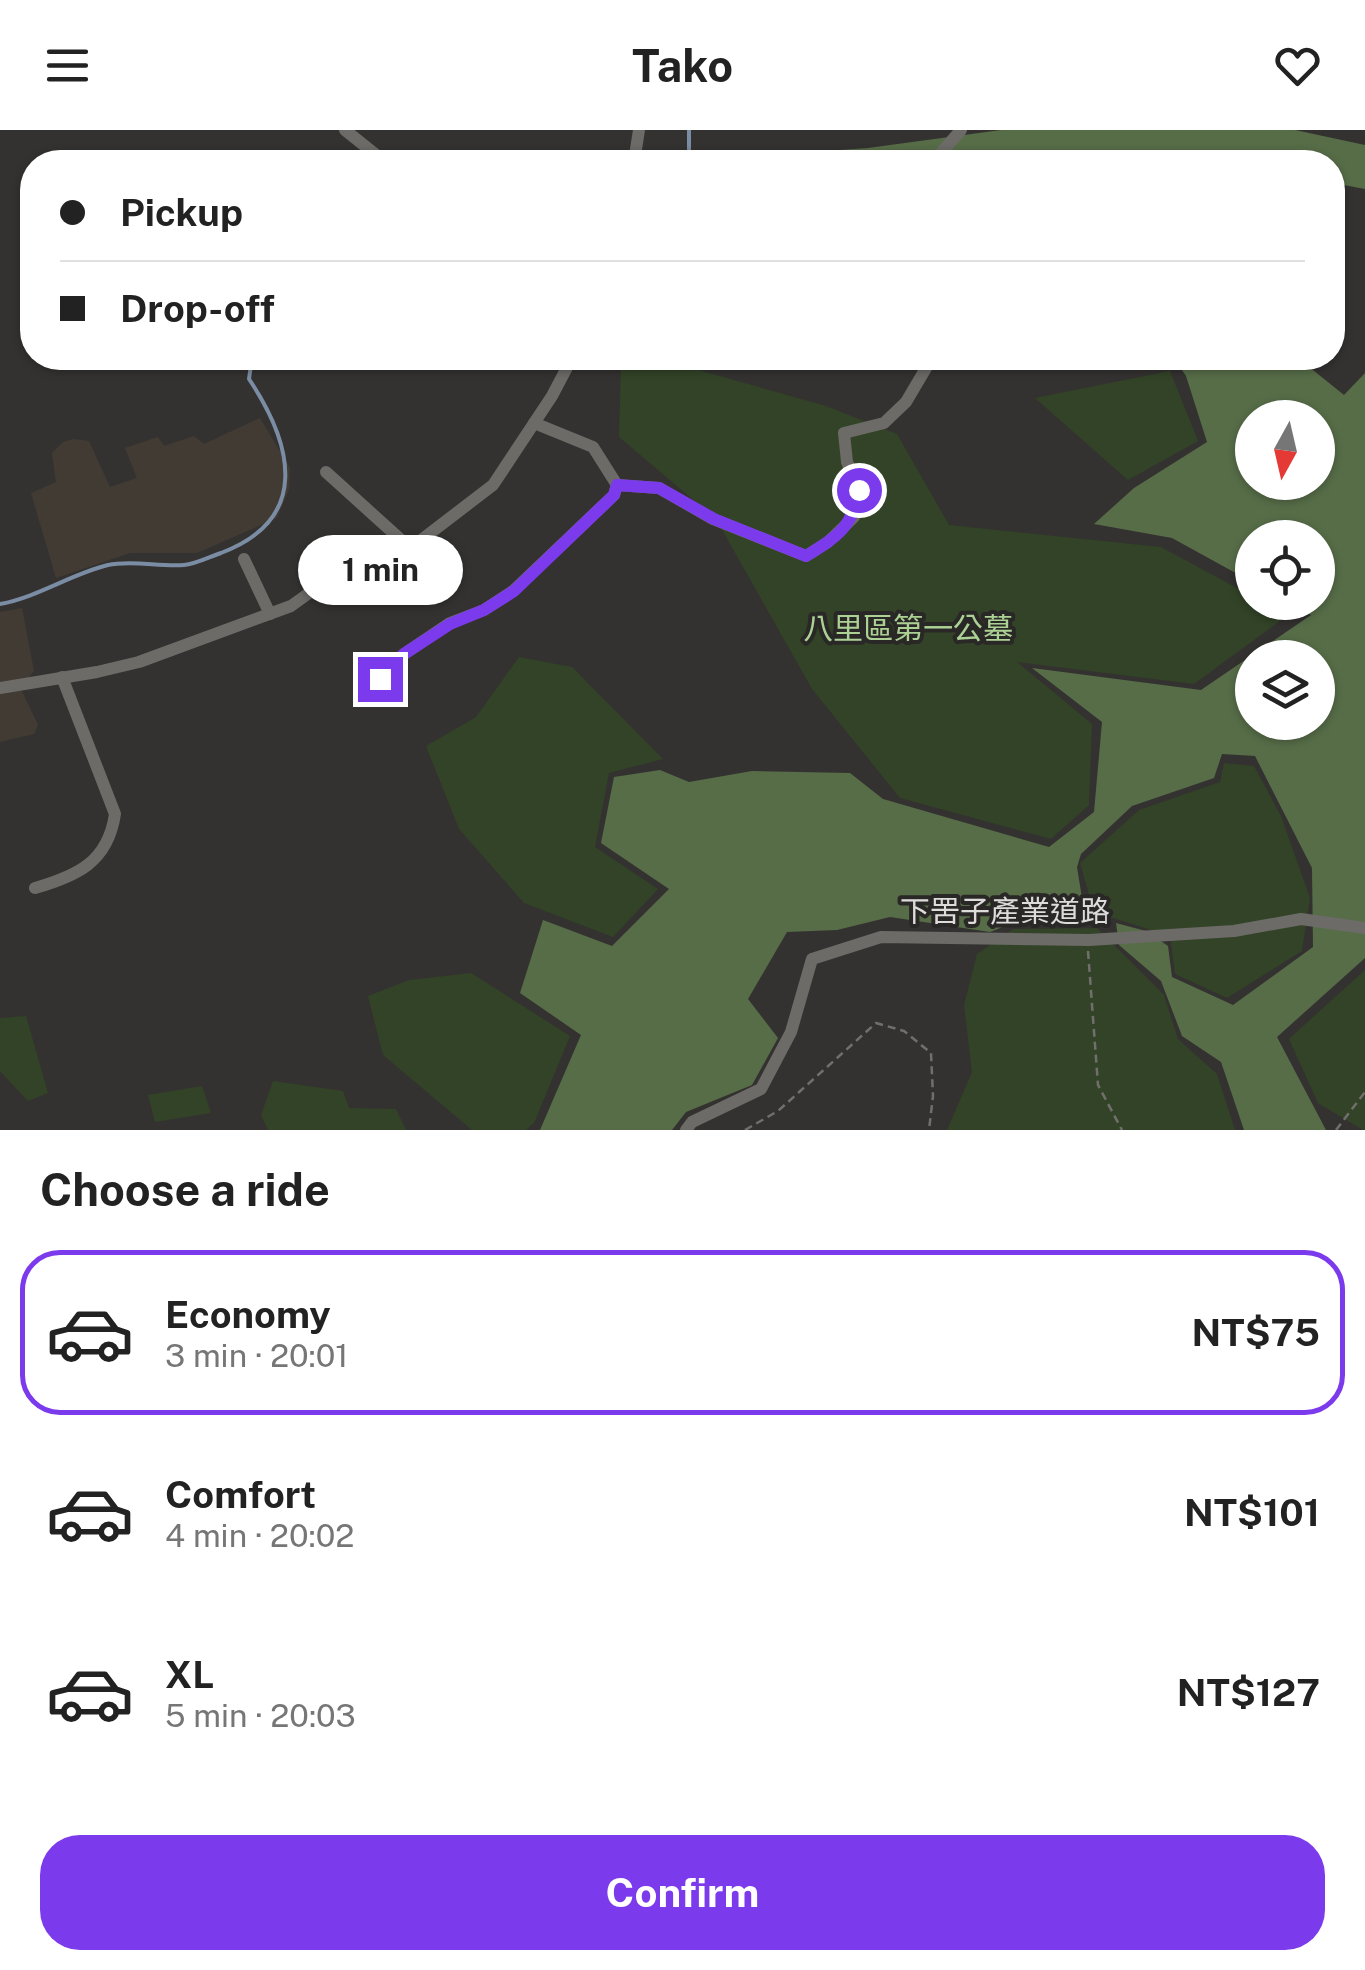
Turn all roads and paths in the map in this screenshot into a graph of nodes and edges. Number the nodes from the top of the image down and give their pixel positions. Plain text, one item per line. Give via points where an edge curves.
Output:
1 (344, 130) edge
2 (961, 130) edge
3 (370, 150) edge
4 (944, 150) edge
5 (565, 370) edge
6 (925, 370) edge
7 (534, 423) junction
8 (326, 472) dead end
9 (617, 485) junction
10 (410, 548) junction
11 (244, 559) dead end
12 (270, 614) junction
13 (62, 677) junction
14 (380, 679) dead end
15 (0, 688) edge
16 (34, 888) dead end
17 (1365, 928) edge
18 (1089, 940) junction
19 (1365, 1092) edge
20 (686, 1130) edge
21 (745, 1130) edge
22 (930, 1130) edge
23 (1122, 1130) edge
24 (1336, 1130) edge

1 - 3 street
2 - 4 street
5 - 7 street
6 - 9 street via 884,423 844,433 859,490 854,518 806,556 714,519 659,488
7 - 9 street via 593,448
7 - 10 street via 482,497
8 - 10 street
9 - 14 street via 514,591 404,654
10 - 12 street via 330,578
11 - 12 street
12 - 13 street via 139,662
13 - 15 street
13 - 16 street via 115,814 112,838 72,877
17 - 18 street, 下罟子產業道路 via 1301,919 1234,931
18 - 20 street, 下罟子產業道路 via 881,937 812,959 791,1032 761,1089
18 - 23 path via 1098,1085
19 - 24 path
21 - 22 path via 778,1111 876,1023 904,1031 931,1053

